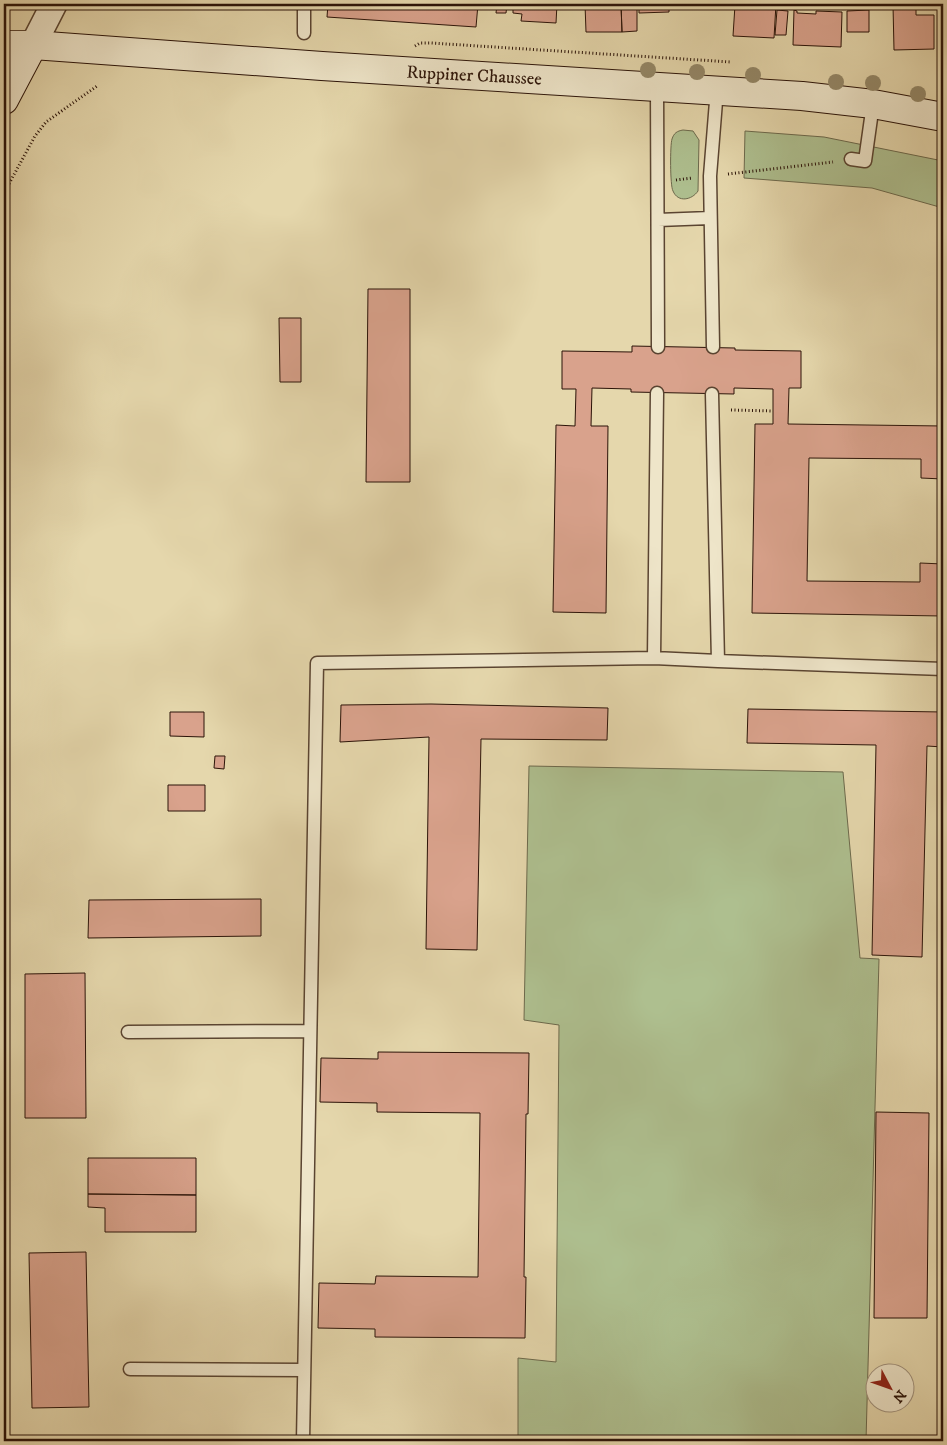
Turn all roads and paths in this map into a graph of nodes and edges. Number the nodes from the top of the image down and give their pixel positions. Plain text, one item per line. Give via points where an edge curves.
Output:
1 (54, 4) edge
2 (304, 4) edge
3 (304, 33) dead end
4 (4, 45) edge
5 (33, 45) junction
6 (96, 86) dead end
7 (657, 86) junction
8 (717, 90) junction
9 (4, 100) edge
10 (873, 104) junction
11 (943, 117) edge
12 (851, 159) joint
13 (727, 174) dead end
14 (710, 176) junction
15 (657, 182) junction
16 (4, 193) edge
17 (710, 218) junction
18 (658, 220) junction
19 (658, 347) dead end
20 (713, 347) dead end
21 (656, 393) dead end
22 (712, 394) dead end
23 (727, 410) dead end
24 (773, 411) dead end
25 (654, 658) junction
26 (718, 661) junction
27 (943, 669) edge
28 (310, 1031) junction
29 (128, 1032) dead end
30 (130, 1369) dead end
31 (304, 1370) junction
32 (303, 1441) edge

1 - 5 street
2 - 3 lane
4 - 5 main road, Ruppiner Chaussee
5 - 7 main road, Ruppiner Chaussee
5 - 9 main road
6 - 16 path via 46,122
7 - 8 main road, Ruppiner Chaussee
7 - 15 lane
8 - 10 main road, Ruppiner Chaussee via 836,98
8 - 14 lane
10 - 11 main road, Ruppiner Chaussee
10 - 12 lane via 865,161
12 - 13 path
14 - 15 path
14 - 17 lane
15 - 18 lane
17 - 18 lane
17 - 20 lane
18 - 19 lane
21 - 25 lane
22 - 26 lane
23 - 24 path
25 - 26 lane
25 - 28 lane via 317,663
26 - 27 lane
28 - 29 lane
28 - 31 lane
30 - 31 lane
31 - 32 lane

